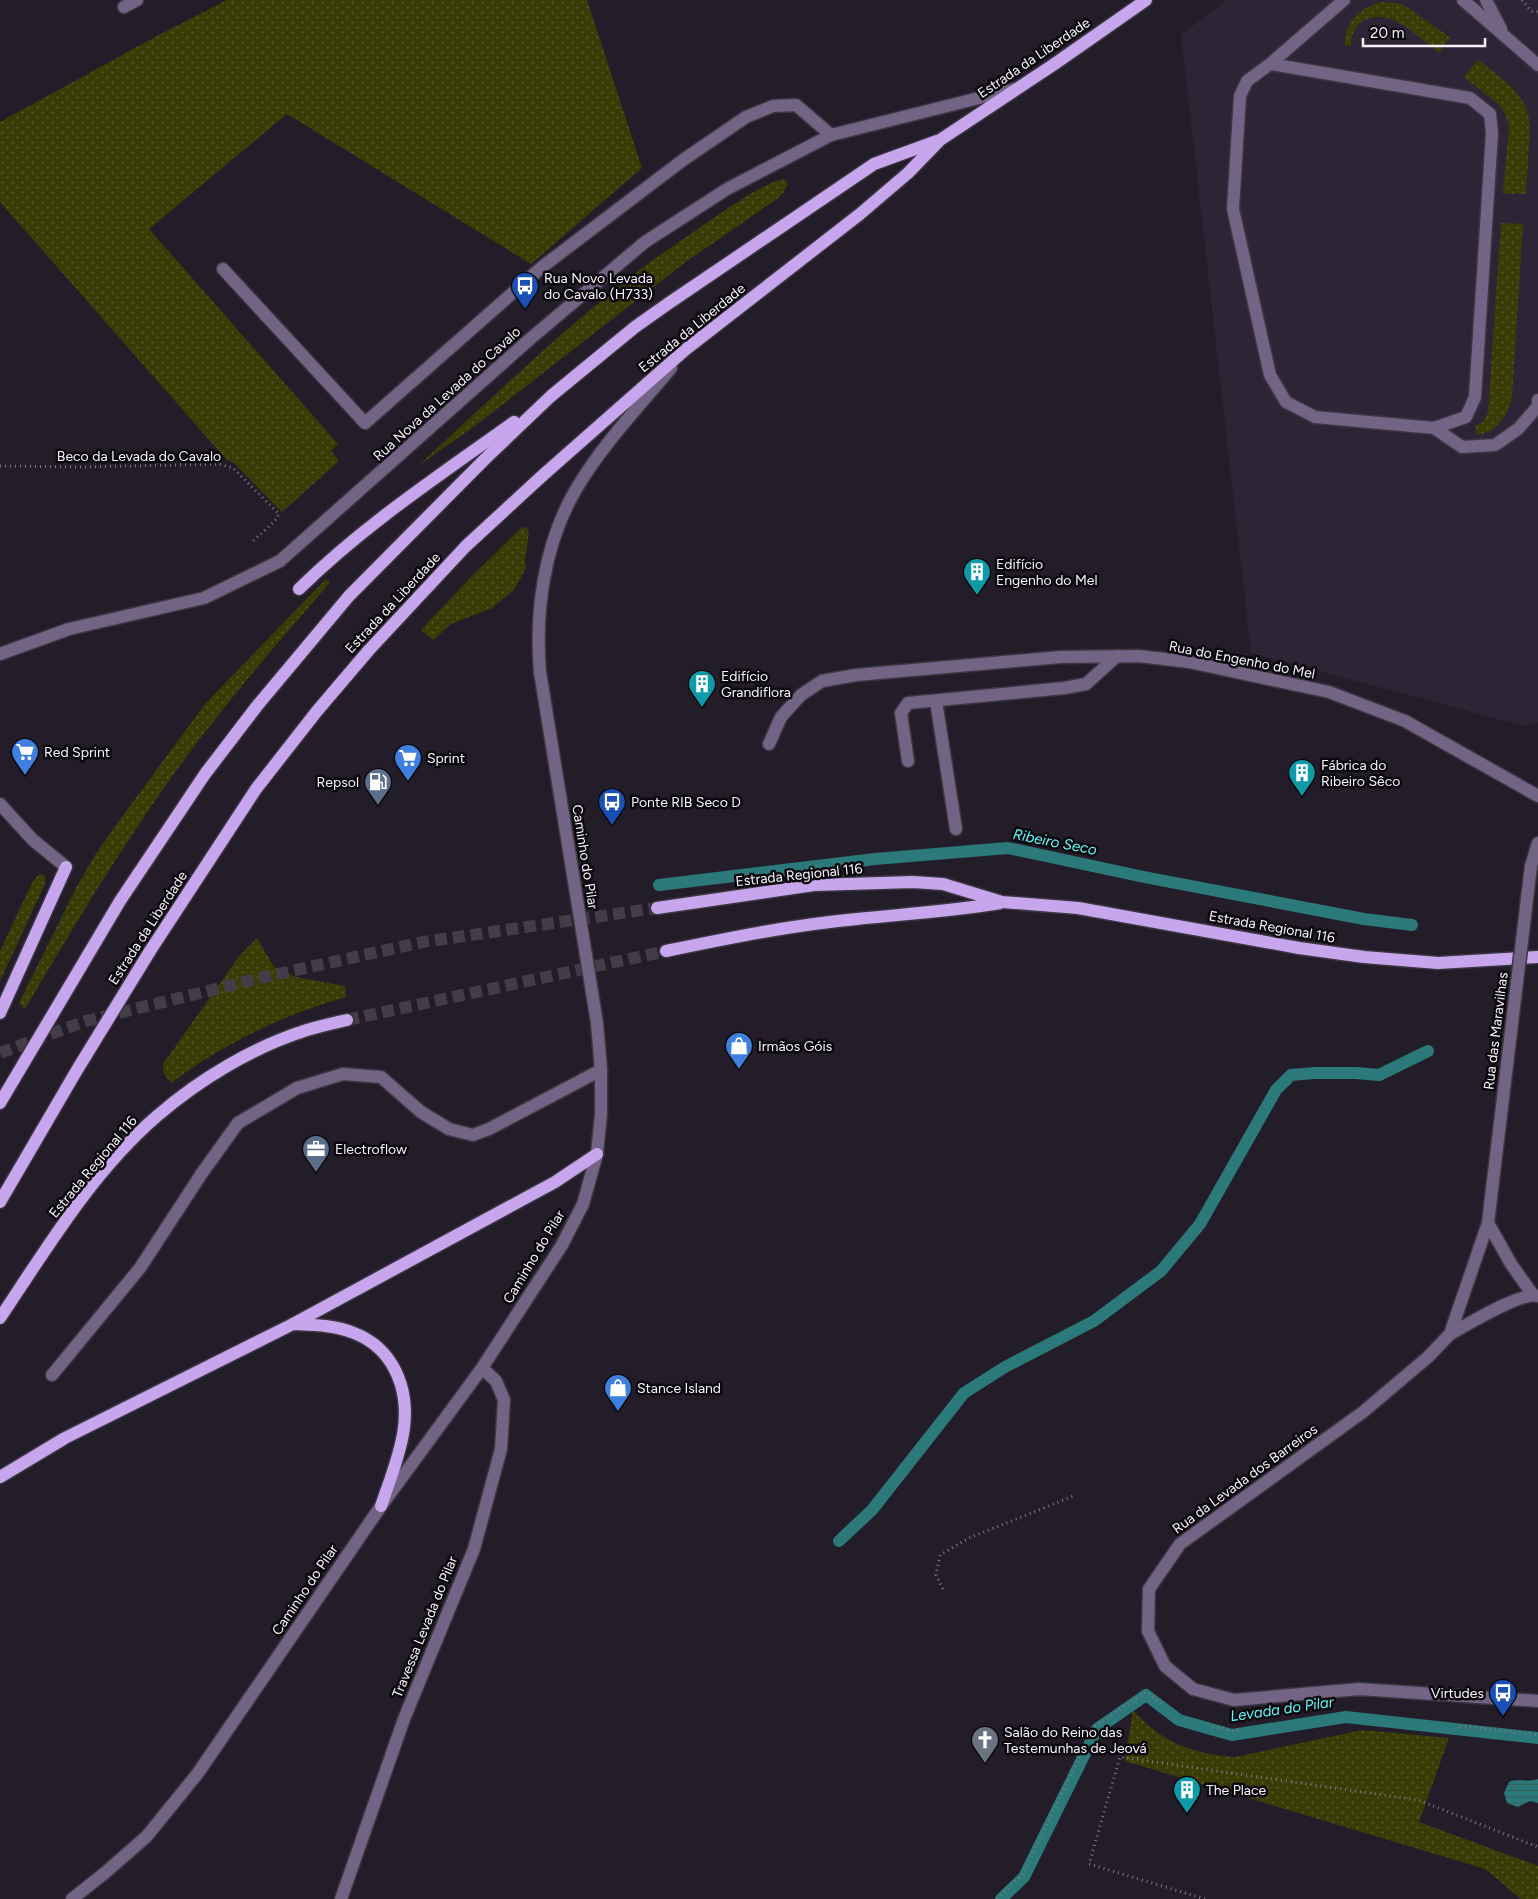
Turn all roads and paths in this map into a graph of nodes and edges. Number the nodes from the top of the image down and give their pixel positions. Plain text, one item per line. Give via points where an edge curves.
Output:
1 (137, 0) edge
2 (1146, 0) edge
3 (1344, 0) edge
4 (1463, 0) edge
5 (1486, 0) edge
6 (1522, 0) edge
7 (124, 7) dead end
8 (1538, 12) edge
9 (1504, 36) junction
10 (1270, 64) junction
11 (1538, 65) edge
12 (1015, 89) junction
13 (831, 134) junction
14 (940, 140) junction
15 (223, 268) dead end
16 (685, 350) junction
17 (551, 396) junction
18 (1538, 400) edge
19 (1434, 428) junction
20 (0, 466) edge
21 (251, 542) dead end
22 (299, 589) dead end
23 (0, 654) edge
24 (1117, 656) junction
25 (936, 702) junction
26 (769, 744) dead end
27 (908, 761) dead end
28 (1538, 796) edge
29 (0, 804) edge
30 (956, 829) dead end
31 (1538, 843) edge
32 (66, 867) joint
33 (1002, 902) junction
34 (657, 908) tunnel mouth
35 (666, 951) tunnel mouth
36 (1538, 957) edge
37 (0, 1013) edge
38 (347, 1020) tunnel mouth
39 (600, 1070) junction
40 (0, 1103) edge
41 (597, 1154) junction
42 (0, 1202) edge
43 (1488, 1222) junction
44 (1536, 1296) edge
45 (0, 1318) edge
46 (293, 1324) junction
47 (1450, 1334) junction
48 (482, 1368) junction
49 (52, 1375) dead end
50 (0, 1476) edge
51 (1076, 1494) dead end
52 (381, 1506) junction
53 (943, 1589) dead end
54 (1538, 1701) edge
55 (1167, 1707) dead end
56 (1206, 1724) dead end
57 (1452, 1726) dead end
58 (1251, 1728) dead end
59 (1538, 1735) edge
60 (1538, 1847) edge
61 (72, 1899) edge
62 (341, 1899) edge
63 (997, 1899) edge
64 (1205, 1899) edge

1 - 7 street
2 - 12 main road, Estrada da Liberdade
3 - 10 street
4 - 9 street
5 - 9 street
6 - 8 path via 1530,11
9 - 11 street
10 - 19 street via 1247,81 1240,96 1233,209 1270,375 1286,402 1315,417
10 - 19 street via 1470,98 1490,114 1492,133 1475,397 1466,417
12 - 13 street, Rua Nova da Levada do Cavalo
12 - 14 main road, Estrada da Liberdade
13 - 15 street via 796,105 772,106 746,117 683,160 542,267 365,423
13 - 23 street, Rua Nova da Levada do Cavalo via 727,189 645,242 530,339 280,561 204,598 69,629
14 - 16 main road, Estrada da Liberdade via 860,214
14 - 17 main road, Estrada da Liberdade via 874,164 652,315
16 - 39 street, Caminho do Pilar via 597,457 574,492 558,528 539,606 540,672 597,1023
16 - 42 main road, Estrada da Liberdade via 466,546 317,711 256,790 150,951
17 - 22 main road via 378,520
17 - 40 main road, Estrada da Liberdade via 349,596 257,706 205,774 120,901
18 - 19 street via 1538,406 1518,428 1495,445 1462,446
20 - 21 path, Beco da Levada do Cavalo via 219,464 233,468 279,514
24 - 25 street via 1086,684
24 - 26 street, Rua do Engenho do Mel via 1061,658 822,680 801,695 781,717
24 - 28 street, Rua do Engenho do Mel via 1189,662 1329,692 1405,721
25 - 27 street via 908,703 901,713
25 - 30 street
29 - 32 street via 32,840
31 - 43 street, Rua das Maravilhas, bridge via 1531,866
32 - 37 main road
33 - 34 main road, Estrada Regional 116 via 943,884 872,882 814,885
33 - 35 main road, Estrada Regional 116 via 940,912 798,926
33 - 36 main road, Estrada Regional 116 via 1078,908 1364,957 1438,963
38 - 45 main road, Estrada Regional 116 via 306,1030 242,1059 196,1086 157,1116 75,1207
39 - 41 street, Caminho do Pilar via 601,1114
39 - 49 street via 473,1135 449,1129 421,1112 381,1077 344,1074 296,1088 238,1122 140,1268
41 - 46 main road via 555,1182
41 - 48 street, Caminho do Pilar via 583,1204 562,1245
43 - 44 street via 1506,1256
43 - 47 street, Rua da Levada dos Barreiros
44 - 47 street via 1489,1313
46 - 50 main road via 65,1438
46 - 52 main road via 330,1326 362,1336 380,1348 398,1376 404,1398 405,1426
47 - 54 street, Rua da Levada dos Barreiros via 1363,1412 1180,1544 1149,1589 1148,1631 1165,1666 1193,1689 1234,1700 1359,1689
48 - 52 street, Caminho do Pilar
48 - 62 street, Travessa Levada do Pilar via 496,1381 504,1400 501,1449 474,1549 404,1718
51 - 53 path via 969,1538 940,1555 936,1575
52 - 61 street, Caminho do Pilar via 198,1773 147,1836
55 - 63 path via 1146,1692 1094,1727 1022,1875
56 - 58 path via 1232,1731
57 - 59 path
60 - 64 path via 1418,1800 1120,1757 1089,1864

